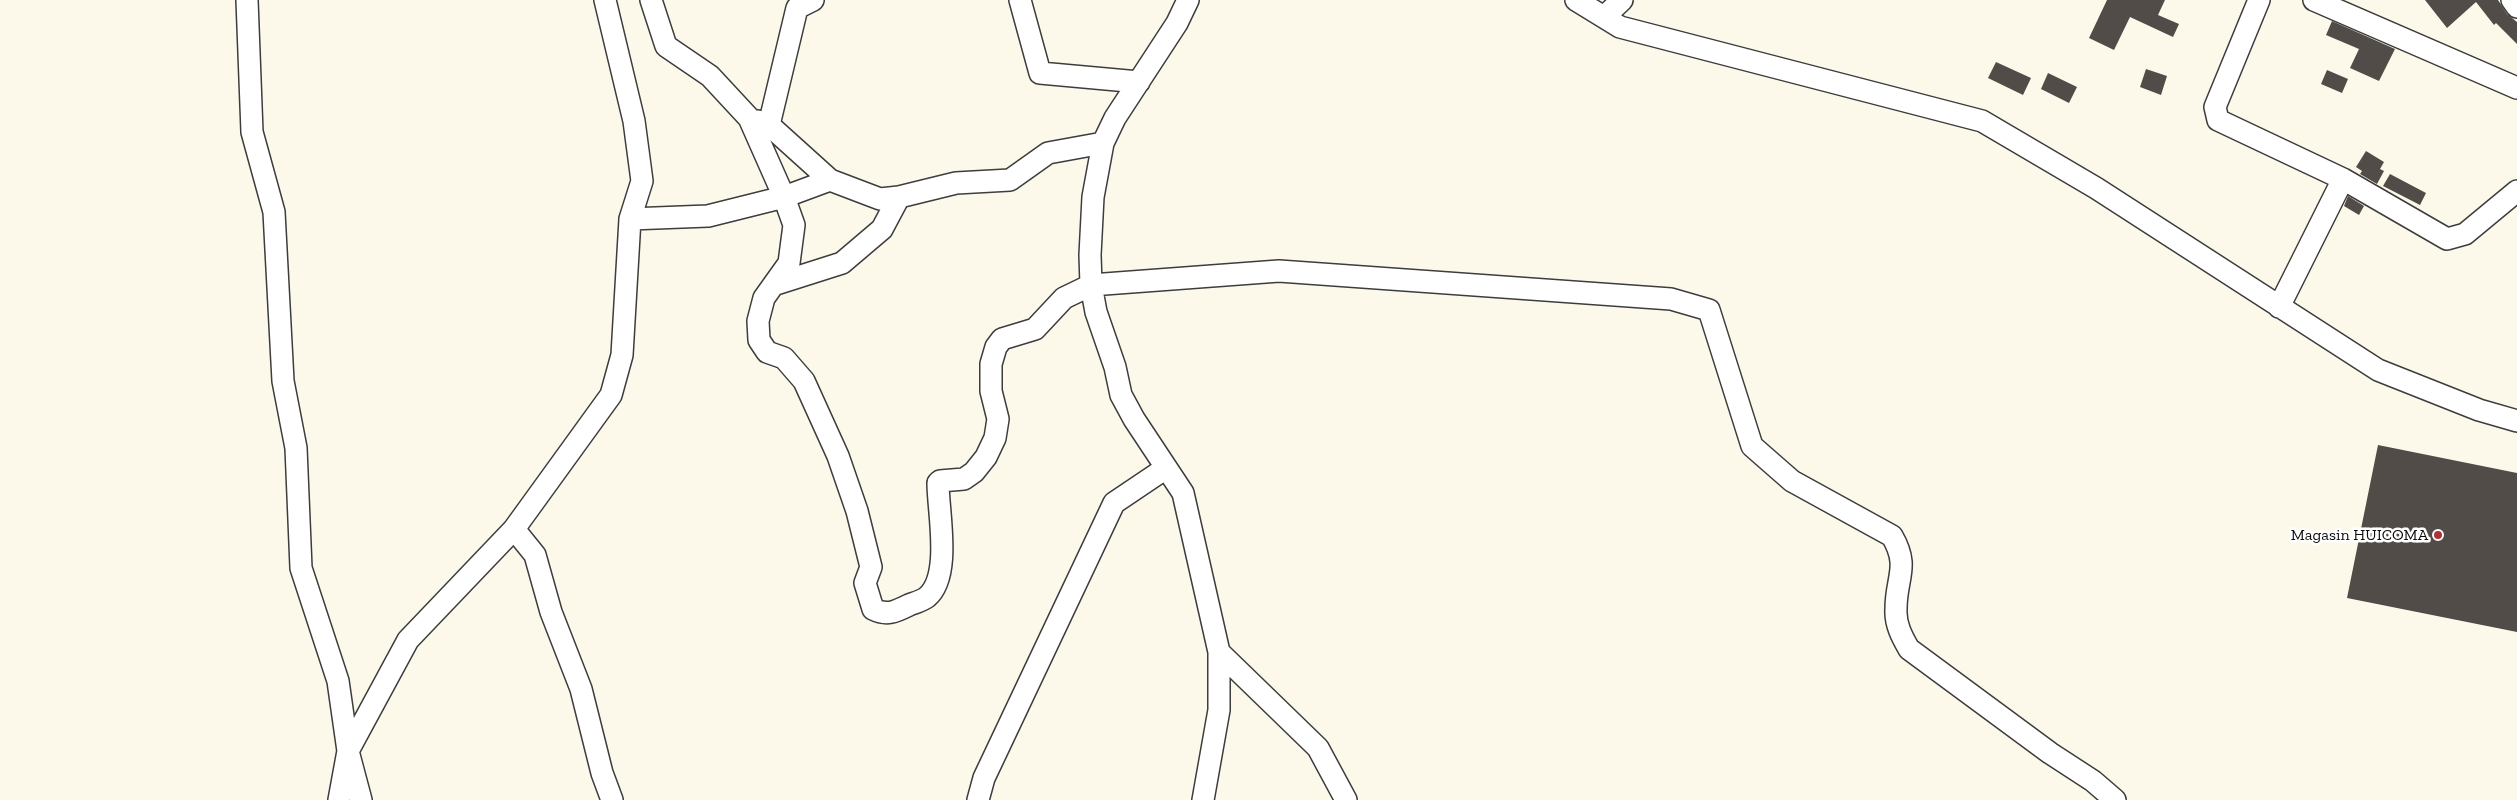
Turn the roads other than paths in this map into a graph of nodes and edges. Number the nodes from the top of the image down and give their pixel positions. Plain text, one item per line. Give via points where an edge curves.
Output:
1 (247, 0) edge
2 (605, 0) edge
3 (651, 0) edge
4 (813, 0) edge
5 (1020, 0) edge
6 (1188, 0) edge
7 (1576, 0) edge
8 (1622, 0) edge
9 (2259, 0) edge
10 (2314, 0) edge
11 (2512, 0) edge
12 (2517, 7) edge
13 (1604, 17) junction
14 (1139, 82) junction
15 (2517, 88) edge
16 (749, 118) junction
17 (769, 124) junction
18 (1103, 143) junction
19 (2343, 179) junction
20 (830, 180) junction
21 (2517, 191) edge
22 (784, 197) junction
23 (899, 197) junction
24 (630, 220) junction
25 (776, 284) junction
26 (1091, 285) junction
27 (2279, 307) junction
28 (2517, 421) edge
29 (1166, 468) junction
30 (514, 529) junction
31 (1219, 652) junction
32 (348, 751) junction
33 (2092, 790) edge
34 (339, 800) edge
35 (361, 800) edge
36 (612, 800) edge
37 (978, 800) edge
38 (1203, 800) edge
39 (1346, 800) edge
40 (2115, 800) edge

1 - 32 street via 252,132 274,212 283,381 296,448 301,568 338,681
2 - 24 street via 634,121 642,181
3 - 16 street via 666,46 710,76
4 - 17 street via 797,8
5 - 14 street via 1040,73
6 - 14 street
7 - 13 street
8 - 13 street
9 - 19 street via 2215,107 2218,120
10 - 15 street
11 - 12 street
13 - 27 street via 1620,27 1982,121 2096,188
14 - 18 street
16 - 17 street
16 - 22 street
17 - 20 street
18 - 23 street via 1048,153 1010,180 956,183
18 - 26 street via 1093,197
19 - 21 street via 2447,239 2465,234
19 - 27 street
20 - 22 street
20 - 23 street via 880,198
22 - 24 street via 708,216
22 - 25 street via 794,225 789,263
23 - 25 street via 882,228 842,263
24 - 30 street via 622,355 611,395
25 - 26 street via 764,298 758,321 759,340 767,352 784,358 804,381 838,456 857,511 871,568 864,583 868,598 873,610 882,614 891,614 927,596 936,581 943,546 938,483 964,479 986,457 998,419 991,391 991,364 996,347 1002,339 1036,329 1064,298
26 - 29 street via 1121,395
26 - 33 street via 1279,271 1670,299 1709,310 1752,446 1792,481 1892,536 1900,550 1903,565 1896,609 1897,624 1909,649 2050,754
27 - 28 street via 2378,370 2479,410
29 - 31 street via 1183,493
29 - 37 street via 1114,503 984,778
30 - 32 street via 408,640
30 - 36 street via 535,555 551,612 581,689
31 - 38 street via 1219,710
31 - 39 street via 1318,748
32 - 34 street
32 - 35 street
33 - 40 street

